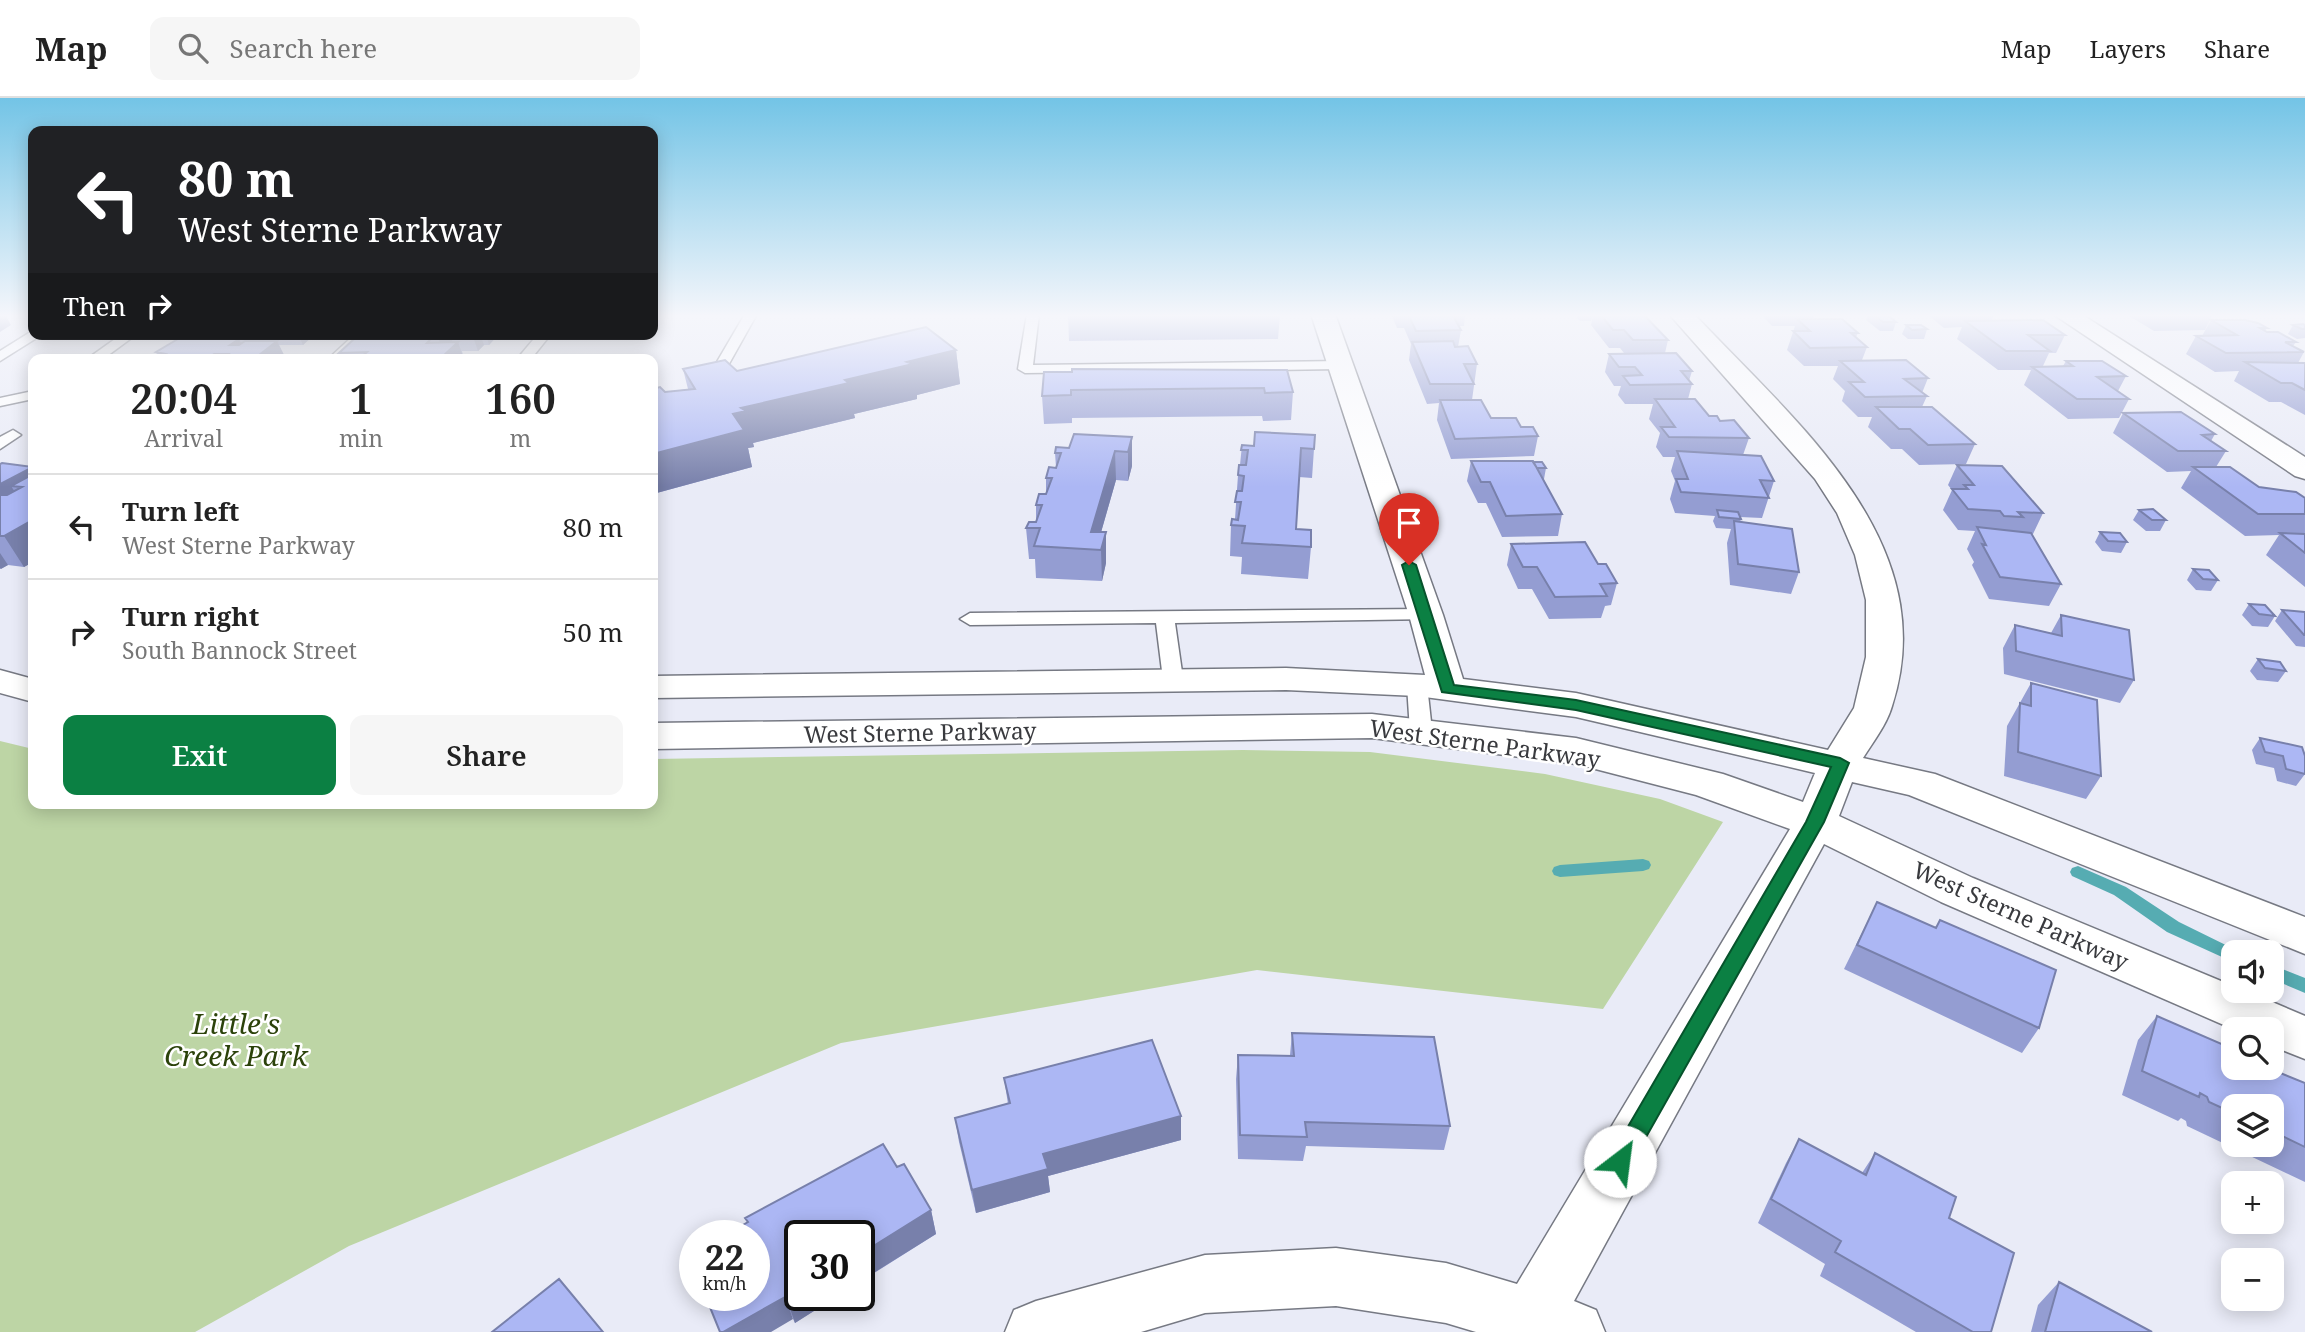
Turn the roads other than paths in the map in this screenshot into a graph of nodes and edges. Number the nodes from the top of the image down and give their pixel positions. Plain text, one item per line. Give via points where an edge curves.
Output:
1 (717, 372) edge
2 (1343, 372) edge
3 (1733, 372) edge
4 (2154, 372) edge
5 (705, 394) edge
6 (28, 396) edge
7 (0, 402) edge
8 (2305, 470) edge
9 (1426, 615) junction
10 (1164, 617) junction
11 (970, 619) dead end
12 (1172, 680) junction
13 (0, 681) edge
14 (917, 682) junction
15 (658, 687) edge
16 (1432, 687) junction
17 (28, 689) edge
18 (1421, 731) junction
19 (908, 733) junction
20 (658, 736) edge
21 (1840, 763) junction
22 (1815, 822) junction
23 (2305, 936) edge
24 (2305, 1038) edge
25 (1552, 1325) edge
26 (1036, 1332) edge

1 - 5 lane
2 - 9 street
3 - 21 street via 1826,474 1852,513 1871,555 1883,600 1884,657 1873,708
4 - 8 street
6 - 7 lane
9 - 10 lane
9 - 16 street
10 - 11 lane
10 - 12 lane
12 - 14 street, West Sterne Parkway
12 - 16 street, West Sterne Parkway via 1286,679
13 - 17 street
14 - 15 street, West Sterne Parkway
14 - 19 street
16 - 18 lane
16 - 21 street, West Sterne Parkway via 1576,705
18 - 19 street, West Sterne Parkway via 1318,725
18 - 22 street, West Sterne Parkway via 1576,751 1708,784
19 - 20 street, West Sterne Parkway
21 - 22 street
21 - 23 street, West Sterne Parkway via 1920,784
22 - 24 street, West Sterne Parkway via 1957,890
22 - 25 street
25 - 26 street via 1446,1293 1336,1277 1205,1284

